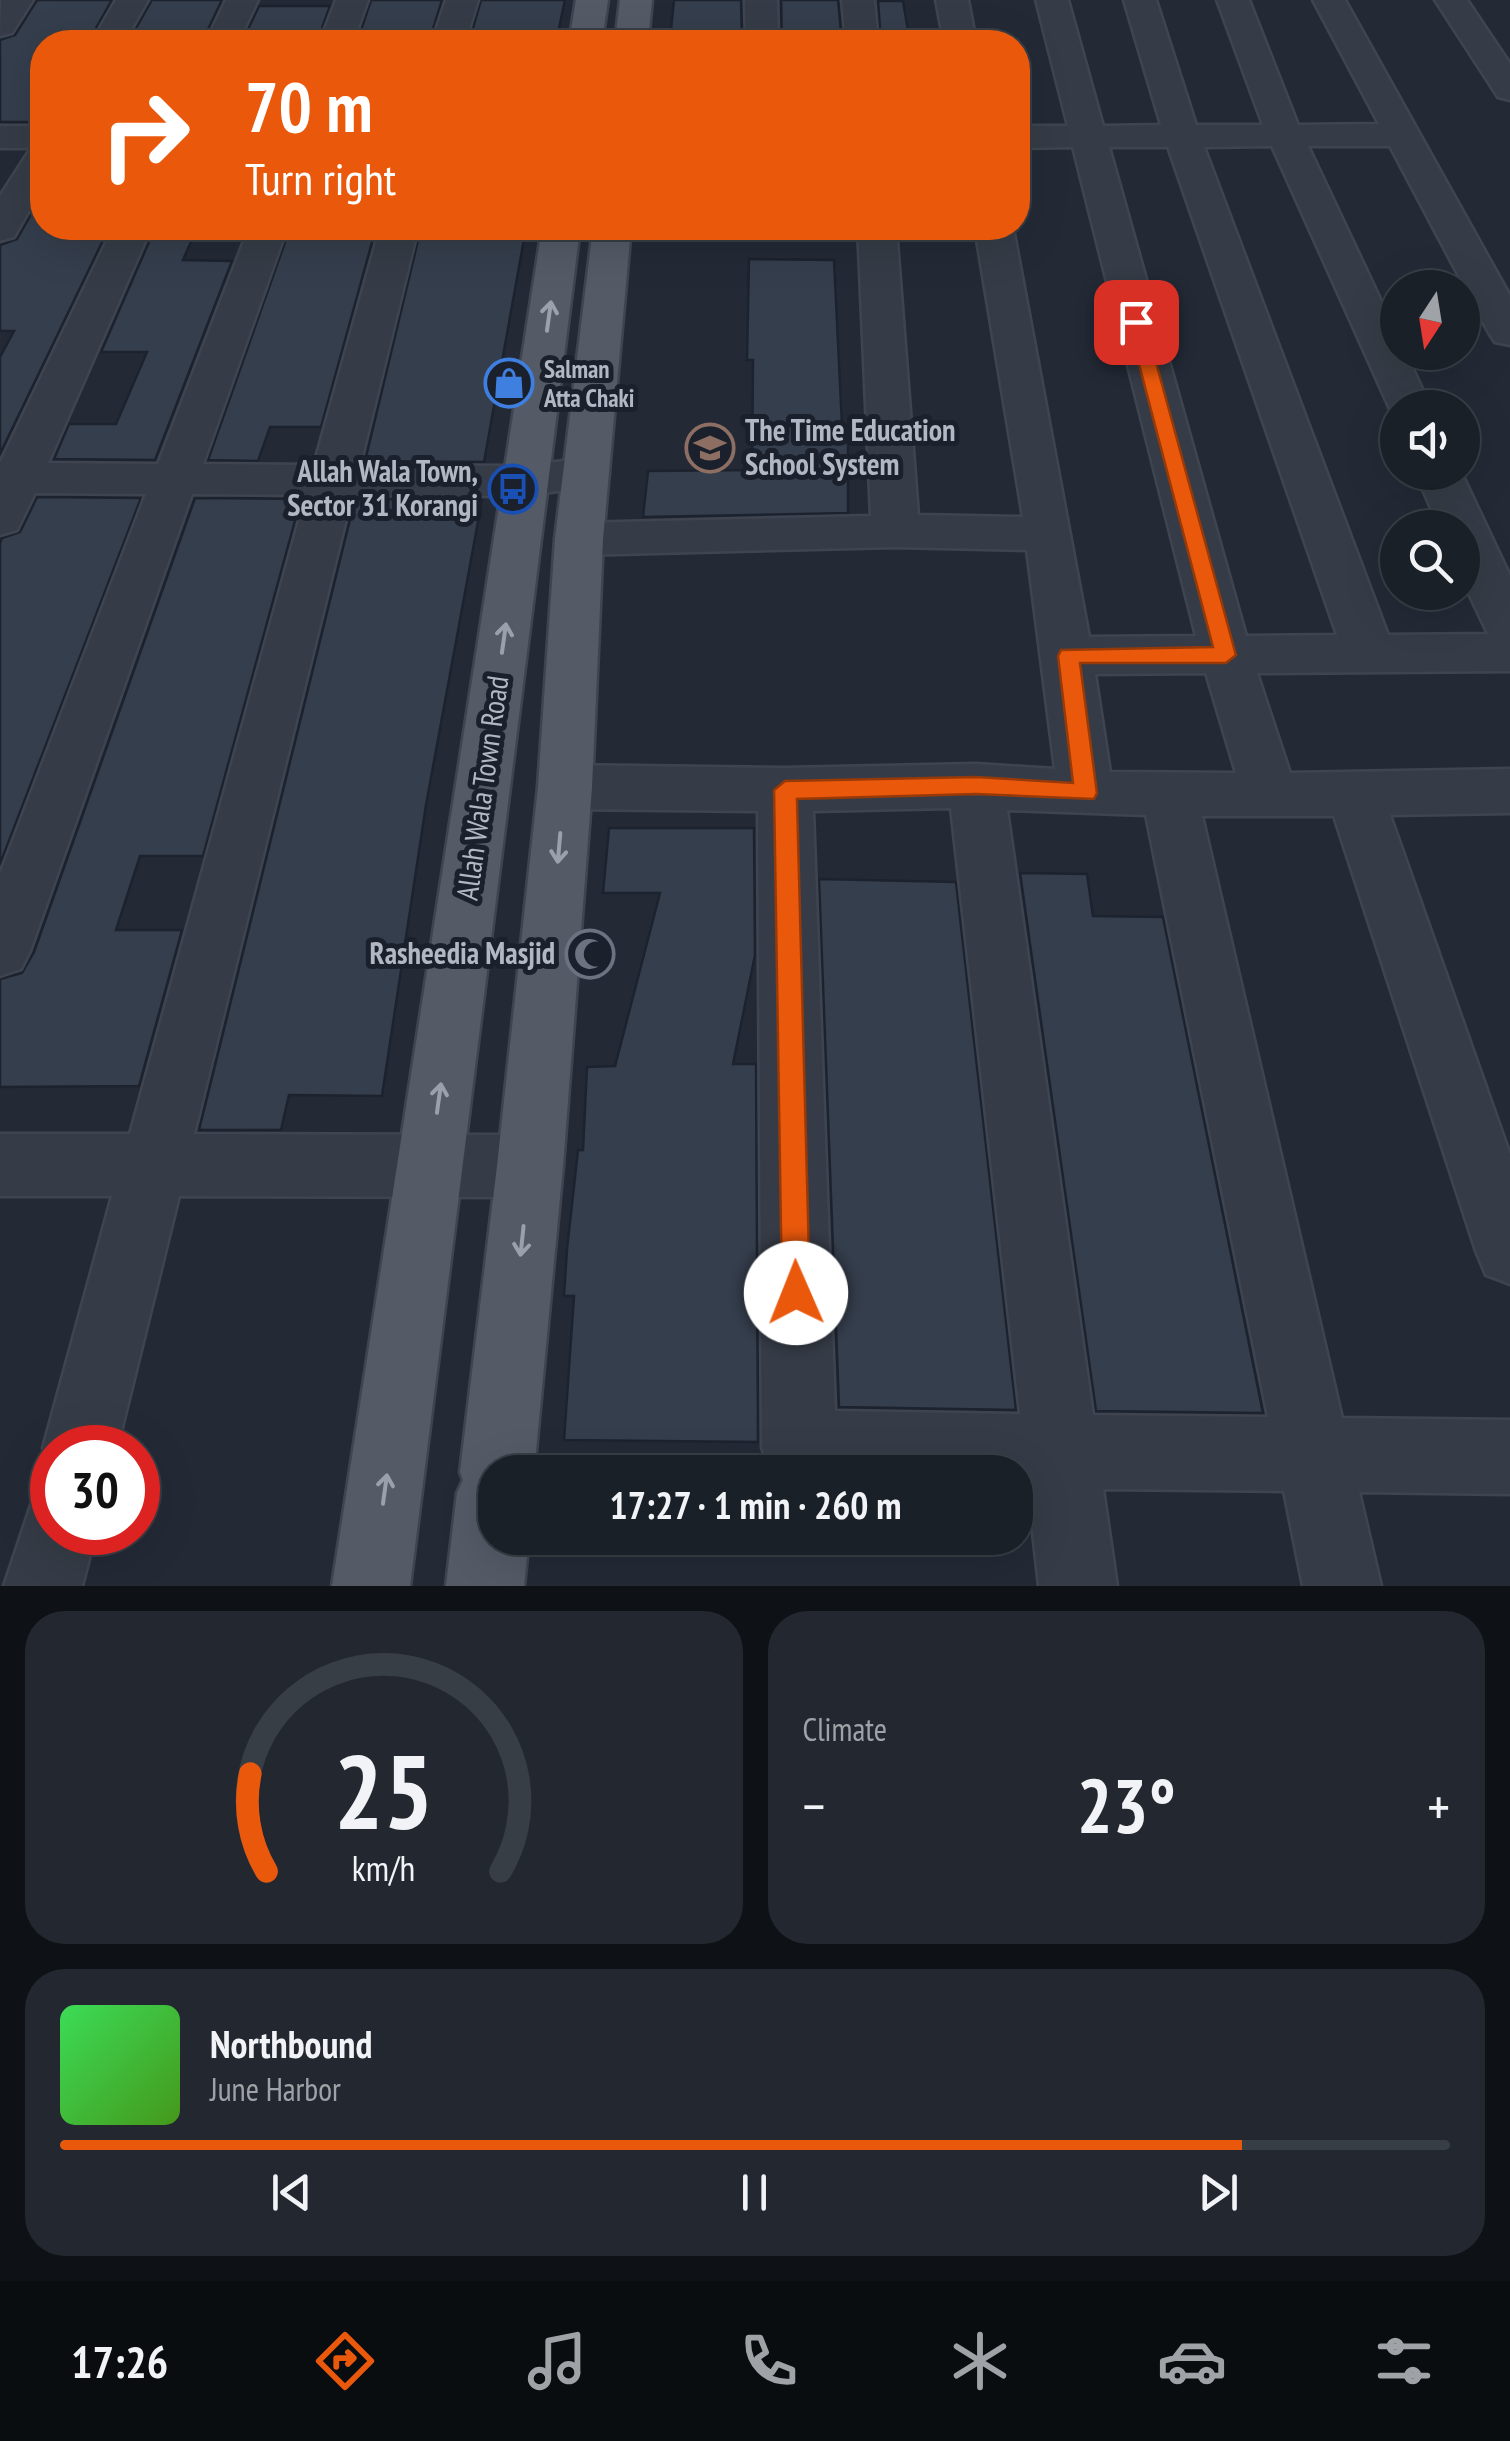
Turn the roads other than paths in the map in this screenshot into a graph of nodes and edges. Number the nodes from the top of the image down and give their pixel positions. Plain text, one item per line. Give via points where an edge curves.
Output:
1 (17, 0) edge
2 (132, 0) edge
3 (242, 0) edge
4 (352, 0) edge
5 (462, 0) edge
6 (592, 0) edge
7 (636, 0) edge
8 (761, 0) edge
9 (858, 0) edge
10 (952, 0) edge
11 (1052, 0) edge
12 (1140, 0) edge
13 (1233, 0) edge
14 (1330, 0) edge
15 (1451, 0) edge
16 (0, 26) edge
17 (115, 30) edge
18 (228, 30) edge
19 (341, 30) edge
20 (453, 30) edge
21 (588, 30) edge
22 (633, 30) edge
23 (762, 30) edge
24 (861, 30) edge
25 (958, 30) edge
26 (1510, 90) edge
27 (1404, 135) junction
28 (1030, 136) edge
29 (1087, 136) junction
30 (1182, 136) junction
31 (1285, 136) junction
32 (0, 137) edge
33 (30, 138) edge
34 (30, 177) edge
35 (0, 229) edge
36 (126, 240) edge
37 (263, 240) edge
38 (396, 240) edge
39 (559, 240) edge
40 (611, 240) edge
41 (878, 240) edge
42 (996, 240) edge
43 (1510, 333) edge
44 (1401, 390) edge
45 (586, 473) junction
46 (174, 478) junction
47 (335, 478) junction
48 (526, 482) junction
49 (1446, 490) edge
50 (6, 492) edge
51 (896, 531) junction
52 (1049, 534) junction
53 (579, 539) junction
54 (1510, 630) edge
55 (1510, 652) edge
56 (1369, 654) junction
57 (1226, 655) junction
58 (1068, 656) junction
59 (976, 786) junction
60 (564, 787) junction
61 (785, 790) junction
62 (1510, 792) edge
63 (1086, 793) junction
64 (1169, 794) junction
65 (1270, 794) junction
66 (1356, 795) junction
67 (0, 950) edge
68 (0, 1165) edge
69 (156, 1166) junction
70 (430, 1166) junction
71 (530, 1166) junction
72 (1510, 1252) edge
73 (86, 1425) edge
74 (1062, 1449) junction
75 (1311, 1454) junction
76 (499, 1455) edge
77 (1510, 1457) edge
78 (52, 1555) edge
79 (488, 1555) edge
80 (44, 1586) edge
81 (371, 1586) edge
82 (485, 1586) edge
83 (1078, 1586) edge
84 (1342, 1586) edge

1 - 16 street
2 - 17 street
3 - 18 street
4 - 19 street
5 - 20 street
6 - 21 main road
7 - 22 main road
8 - 23 street
9 - 24 street
10 - 25 street
11 - 29 street
12 - 30 street
13 - 31 street
14 - 27 street
15 - 26 street
27 - 31 street
27 - 43 street
28 - 29 street
29 - 30 street
29 - 57 street
30 - 31 street
30 - 56 street
31 - 44 street
32 - 33 street
34 - 35 street
36 - 50 street
37 - 46 street
38 - 47 street
48 -> 39 main road, Allah Wala Town Road
40 - 45 main road
41 - 51 street
42 - 52 street
45 - 48 street
45 - 53 main road
46 - 47 street
46 - 50 street
46 - 67 street
47 - 48 street
47 - 69 street
70 -> 48 main road, Allah Wala Town Road
49 - 54 street
51 - 52 street
51 - 53 street
52 - 58 street
53 - 60 main road
55 - 56 street
56 - 57 street
57 - 58 street
57 - 65 street
58 - 63 street
59 - 61 street
59 - 63 street
59 - 74 street
60 - 61 street
60 -> 71 main road
61 - 74 street via 800,1448
62 - 66 street
63 - 64 street
64 - 65 street
64 - 75 street
65 - 66 street
66 - 72 street
68 - 69 street
69 - 70 street
69 - 73 street
70 - 71 street
81 -> 70 main road, Allah Wala Town Road
71 -> 76 main road
74 - 75 street
74 - 83 street
75 - 77 street
75 - 84 street
78 - 80 street
79 - 82 main road

